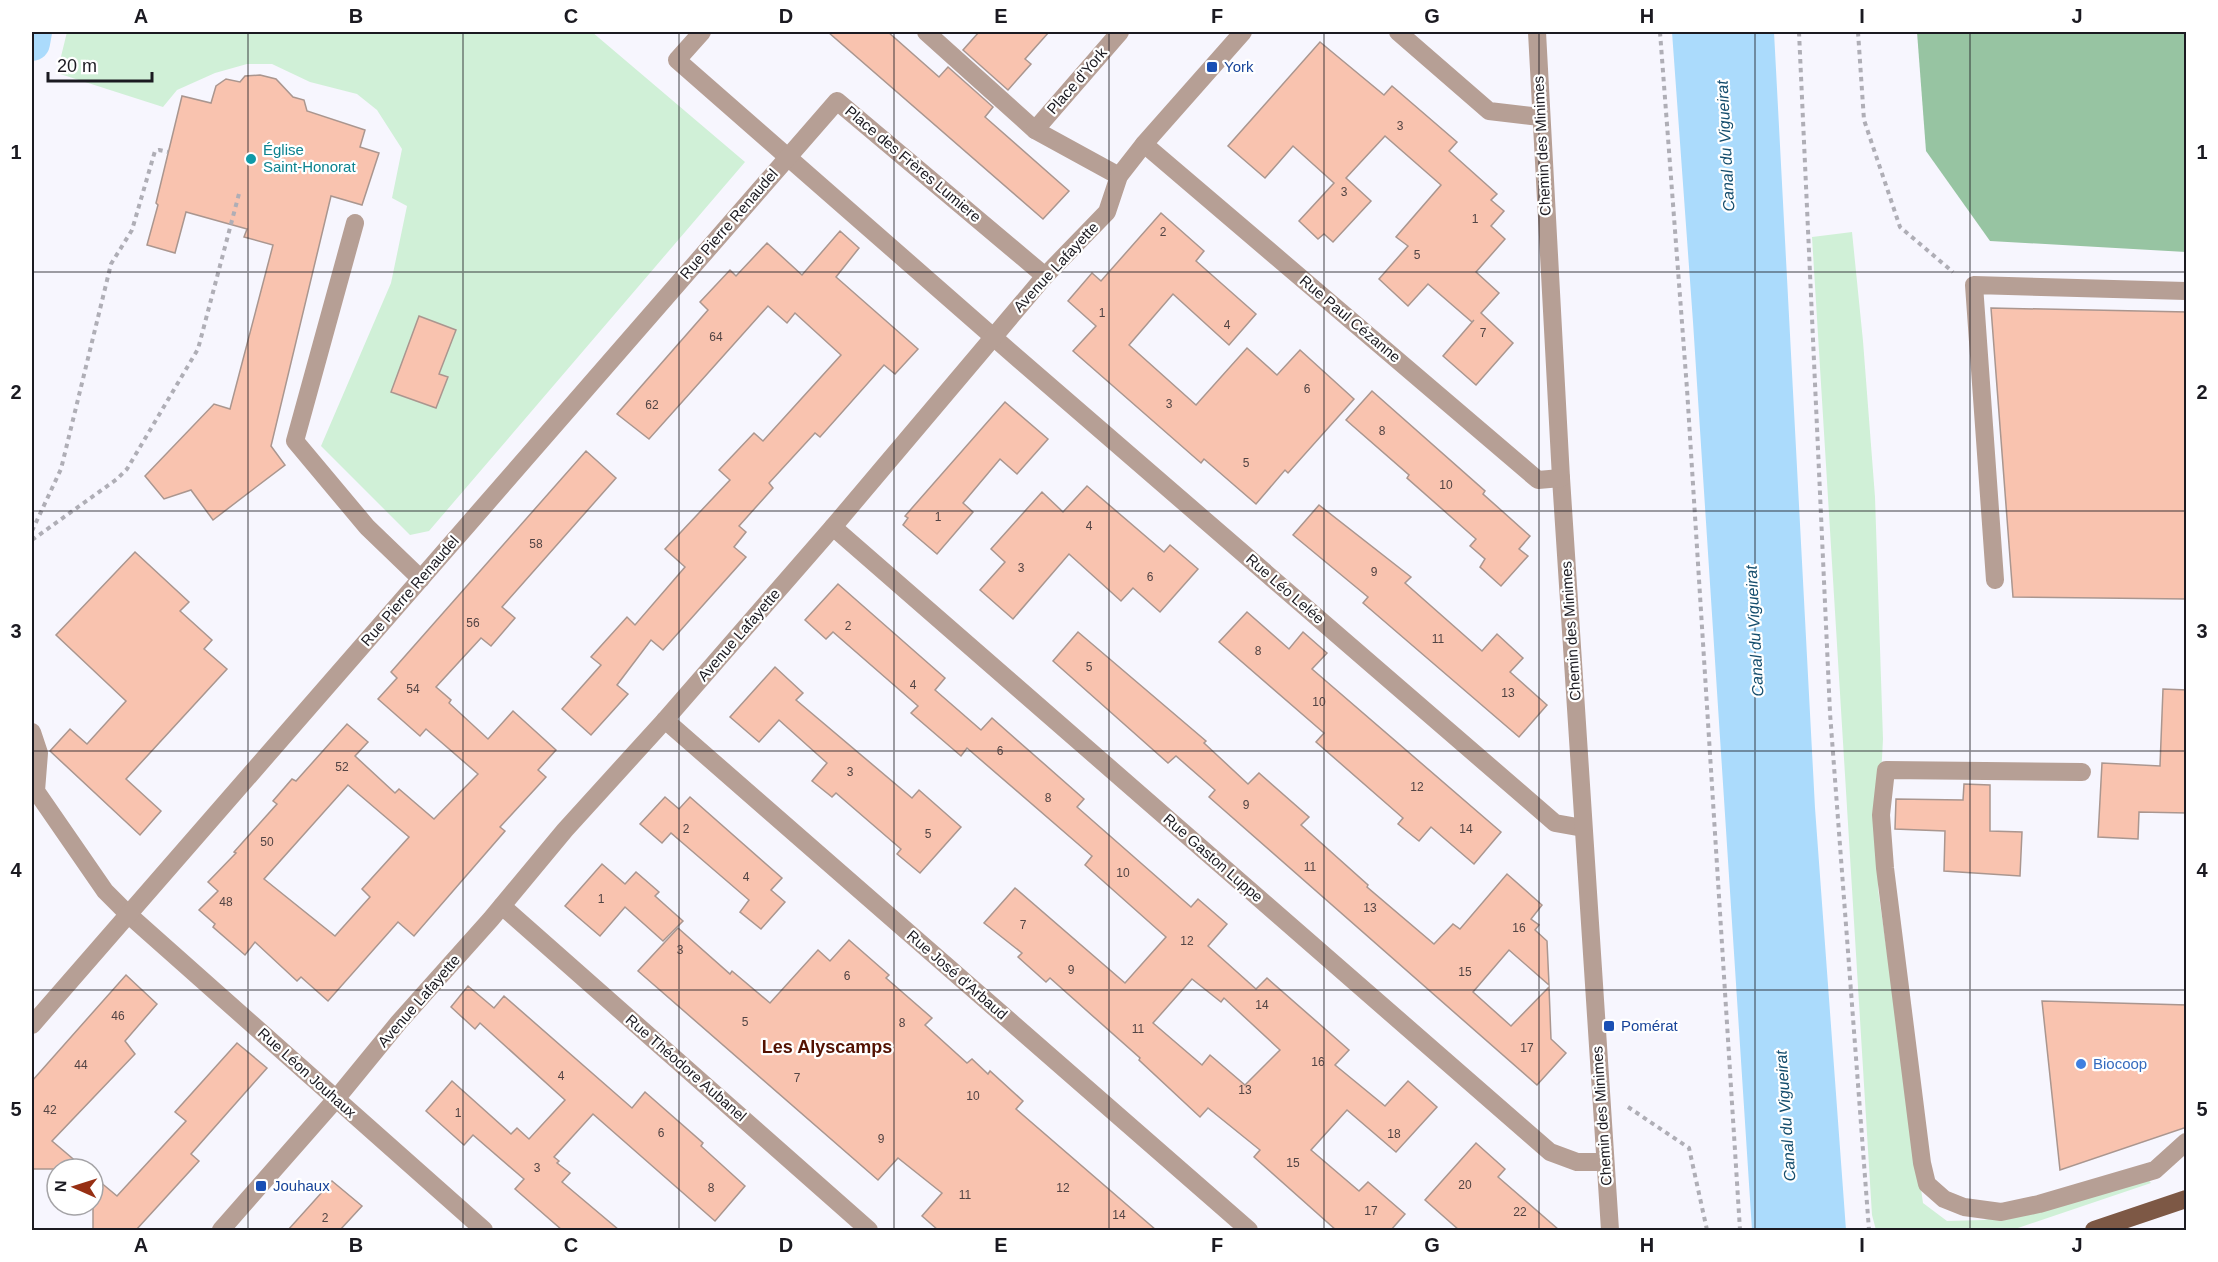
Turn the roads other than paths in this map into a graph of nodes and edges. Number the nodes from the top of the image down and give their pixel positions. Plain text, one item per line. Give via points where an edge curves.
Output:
1 (702, 32) edge
2 (926, 32) edge
3 (1119, 32) edge
4 (1243, 32) edge
5 (1398, 32) edge
6 (1537, 32) edge
7 (1540, 117) junction
8 (1035, 130) junction
9 (1144, 144) junction
10 (787, 157) junction
11 (1119, 176) junction
12 (355, 223) dead end
13 (1046, 276) junction
14 (2187, 291) edge
15 (993, 337) junction
16 (1561, 478) junction
17 (833, 527) junction
18 (421, 579) junction
19 (1995, 580) dead end
20 (665, 720) junction
21 (32, 732) edge
22 (2082, 772) dead end
23 (1583, 828) junction
24 (502, 906) junction
25 (129, 915) junction
26 (32, 1025) edge
27 (336, 1099) junction
28 (2187, 1142) edge
29 (1604, 1162) junction
30 (2187, 1199) edge
31 (221, 1230) edge
32 (484, 1230) edge
33 (869, 1230) edge
34 (1249, 1230) edge
35 (1610, 1230) edge
36 (2094, 1230) edge

1 - 10 street, Rue Léo Lelée via 677,60
2 - 8 street
3 - 8 street, Place d'York
4 - 9 street, Avenue Lafayette
5 - 7 street via 1489,111
6 - 7 street, Chemin des Minimes
7 - 16 street, Chemin des Minimes
8 - 11 street
9 - 11 street, Avenue Lafayette
9 - 16 street, Rue Paul Cézanne via 1538,480
10 - 13 street, Place des Frères Lumiere via 837,101
10 - 15 street, Rue Léo Lelée
10 - 18 street, Rue Pierre Renaudel
11 - 13 street, Avenue Lafayette via 1107,212
12 - 18 street via 295,441 367,527
13 - 15 street, Avenue Lafayette
14 - 19 street via 1974,285
15 - 17 street, Avenue Lafayette
15 - 23 street, Rue Léo Lelée via 1555,823
16 - 23 street, Chemin des Minimes
17 - 20 street, Avenue Lafayette
17 - 29 street, Rue Gaston Luppe via 1550,1152 1577,1162
18 - 25 street, Rue Pierre Renaudel
20 - 24 street, Avenue Lafayette
20 - 34 street, Rue José d'Arbaud
21 - 25 street, Rue Léon Jouhaux via 39,753 36,791 105,891
22 - 28 street via 1886,770 1881,815 1885,868 1927,1184 1944,1199 1964,1207 2001,1212 2155,1170
23 - 29 street, Chemin des Minimes
24 - 27 street, Avenue Lafayette
24 - 33 street, Rue Théodore Aubanel
25 - 26 street, Rue Pierre Renaudel
25 - 27 street, Rue Léon Jouhaux
27 - 31 street, Avenue Lafayette
27 - 32 street, Rue Léon Jouhaux
29 - 35 street, Chemin des Minimes
30 - 36 main road

